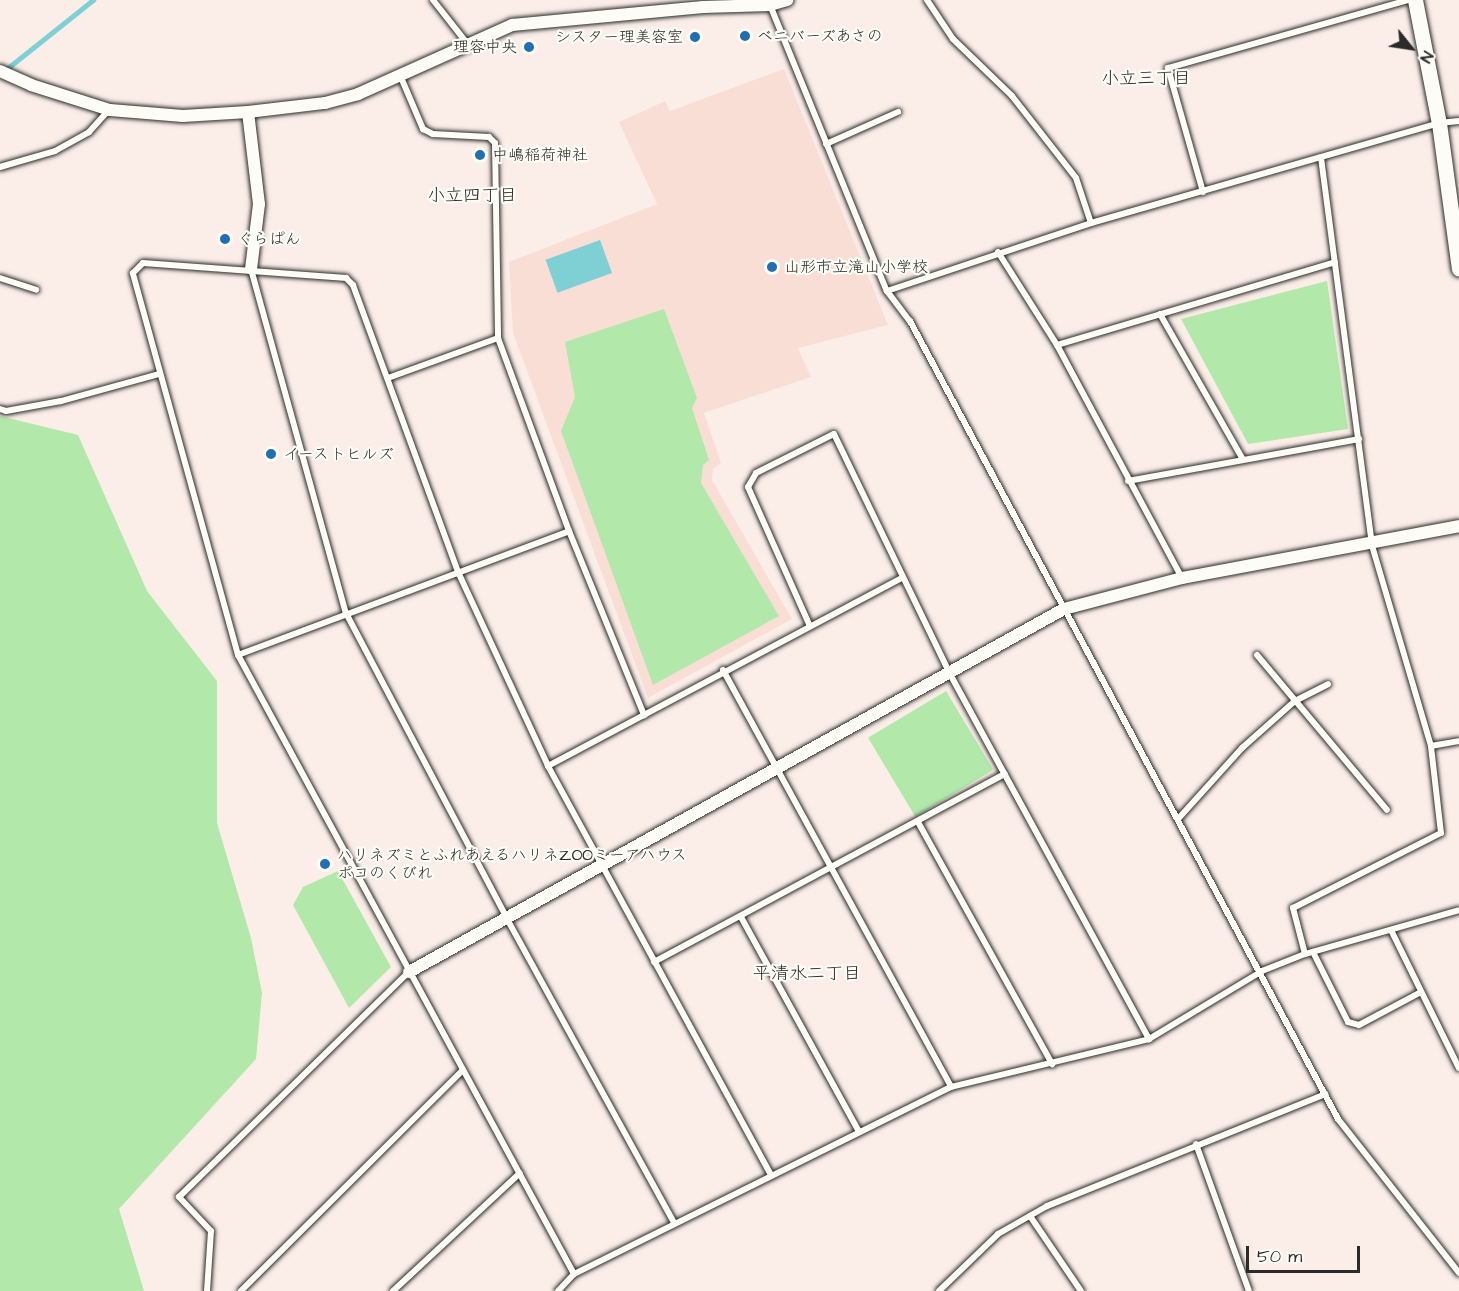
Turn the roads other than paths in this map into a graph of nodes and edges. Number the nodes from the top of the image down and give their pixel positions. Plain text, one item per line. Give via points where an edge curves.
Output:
1 (433, 0) edge
2 (787, 0) edge
3 (927, 0) edge
4 (1408, 0) edge
5 (1415, 0) edge
6 (770, 3) edge
7 (466, 42) junction
8 (0, 71) edge
9 (400, 75) junction
10 (110, 110) junction
11 (248, 112) junction
12 (898, 112) dead end
13 (1459, 121) edge
14 (1439, 123) junction
15 (826, 144) junction
16 (1321, 157) junction
17 (0, 167) edge
18 (1203, 192) junction
19 (1091, 223) junction
20 (998, 252) junction
21 (1335, 262) junction
22 (252, 269) junction
23 (1459, 269) edge
24 (0, 278) edge
25 (36, 290) dead end
26 (887, 291) junction
27 (1160, 314) junction
28 (498, 338) junction
29 (1058, 345) junction
30 (159, 374) junction
31 (388, 378) junction
32 (0, 409) edge
33 (1359, 440) junction
34 (1242, 458) junction
35 (1128, 481) junction
36 (1459, 526) edge
37 (569, 531) junction
38 (1372, 544) junction
39 (459, 574) junction
40 (901, 578) junction
41 (1182, 578) junction
42 (1064, 609) junction
43 (346, 613) junction
44 (809, 624) junction
45 (238, 655) junction
46 (1257, 655) dead end
47 (723, 670) junction
48 (950, 674) junction
49 (1328, 684) dead end
50 (1295, 701) junction
51 (644, 716) junction
52 (1459, 741) edge
53 (1431, 746) junction
54 (548, 766) junction
55 (777, 770) junction
56 (1005, 774) junction
57 (1387, 810) dead end
58 (1178, 819) junction
59 (918, 822) junction
60 (601, 866) junction
61 (829, 870) junction
62 (1459, 910) edge
63 (506, 917) junction
64 (741, 917) junction
65 (1391, 930) junction
66 (1313, 952) junction
67 (1305, 954) junction
68 (654, 962) junction
69 (1262, 971) junction
70 (408, 972) junction
71 (1421, 992) junction
72 (1149, 1039) junction
73 (1052, 1064) junction
74 (1459, 1068) edge
75 (462, 1071) junction
76 (951, 1086) junction
77 (1325, 1094) junction
78 (859, 1132) junction
79 (1196, 1144) junction
80 (520, 1173) junction
81 (771, 1175) junction
82 (1030, 1216) junction
83 (675, 1224) junction
84 (1459, 1273) edge
85 (574, 1274) junction
86 (207, 1291) edge
87 (241, 1291) edge
88 (393, 1291) edge
89 (558, 1291) edge
90 (939, 1291) edge
91 (1081, 1291) edge
92 (1249, 1291) edge

1 - 7 lane
2 - 6 street
3 - 19 lane via 953,39 1011,96 1076,178
4 - 18 lane via 1168,68
5 - 14 street
6 - 7 street via 544,20 512,25
6 - 15 lane
7 - 9 street
8 - 10 street
9 - 11 street via 358,94 325,103
9 - 28 lane via 423,129 433,134 489,137 495,143
10 - 11 street via 183,116
10 - 17 lane via 89,132 55,151
11 - 22 street via 259,204
12 - 15 lane
13 - 14 lane
14 - 16 lane
14 - 23 street
15 - 26 lane
16 - 18 lane
16 - 21 lane
18 - 19 lane
19 - 20 lane
20 - 26 lane
20 - 29 lane
21 - 27 lane
21 - 33 lane
22 - 30 lane via 143,263 133,273
22 - 31 lane via 346,278 353,285
22 - 43 lane
24 - 25 lane
26 - 42 lane via 910,321
27 - 29 lane
27 - 34 lane
28 - 31 lane
28 - 37 lane
29 - 35 lane
30 - 32 lane via 61,401
30 - 45 lane
31 - 39 lane
33 - 34 lane
33 - 38 lane
34 - 35 lane
35 - 41 lane
36 - 38 street
37 - 39 lane
37 - 51 lane
38 - 41 street
38 - 53 lane
39 - 43 lane
39 - 54 lane
40 - 44 lane
40 - 44 lane via 834,434 756,473 748,487
40 - 48 lane
41 - 42 street
42 - 48 street
42 - 58 lane
43 - 45 lane
43 - 63 lane
44 - 47 lane
45 - 70 lane
46 - 50 lane
47 - 51 lane
47 - 55 lane
48 - 55 street
48 - 56 lane
49 - 50 lane
50 - 57 lane
50 - 58 lane via 1242,748
51 - 54 lane
52 - 53 lane
53 - 67 lane via 1441,833 1293,908
54 - 60 lane
55 - 60 street
55 - 61 lane
56 - 59 lane
56 - 72 lane
58 - 69 lane
59 - 61 lane
59 - 73 lane
60 - 63 street
60 - 68 lane
61 - 64 lane
61 - 76 lane
62 - 65 lane
63 - 70 street
63 - 83 lane
64 - 68 lane
64 - 78 lane
65 - 66 lane
65 - 71 lane
66 - 67 lane
66 - 71 lane via 1348,1022 1359,1025
67 - 69 lane
68 - 81 lane
69 - 72 lane
69 - 77 lane
70 - 75 lane
70 - 86 lane via 179,1197 211,1231
71 - 74 lane
72 - 73 lane
73 - 76 lane
75 - 80 lane
75 - 87 lane
76 - 78 lane
77 - 79 lane
77 - 84 lane via 1338,1119
78 - 81 lane
79 - 82 lane
79 - 92 lane
80 - 85 lane
80 - 88 lane
81 - 83 lane
82 - 90 lane via 998,1234
82 - 91 lane
83 - 85 lane
85 - 89 lane

